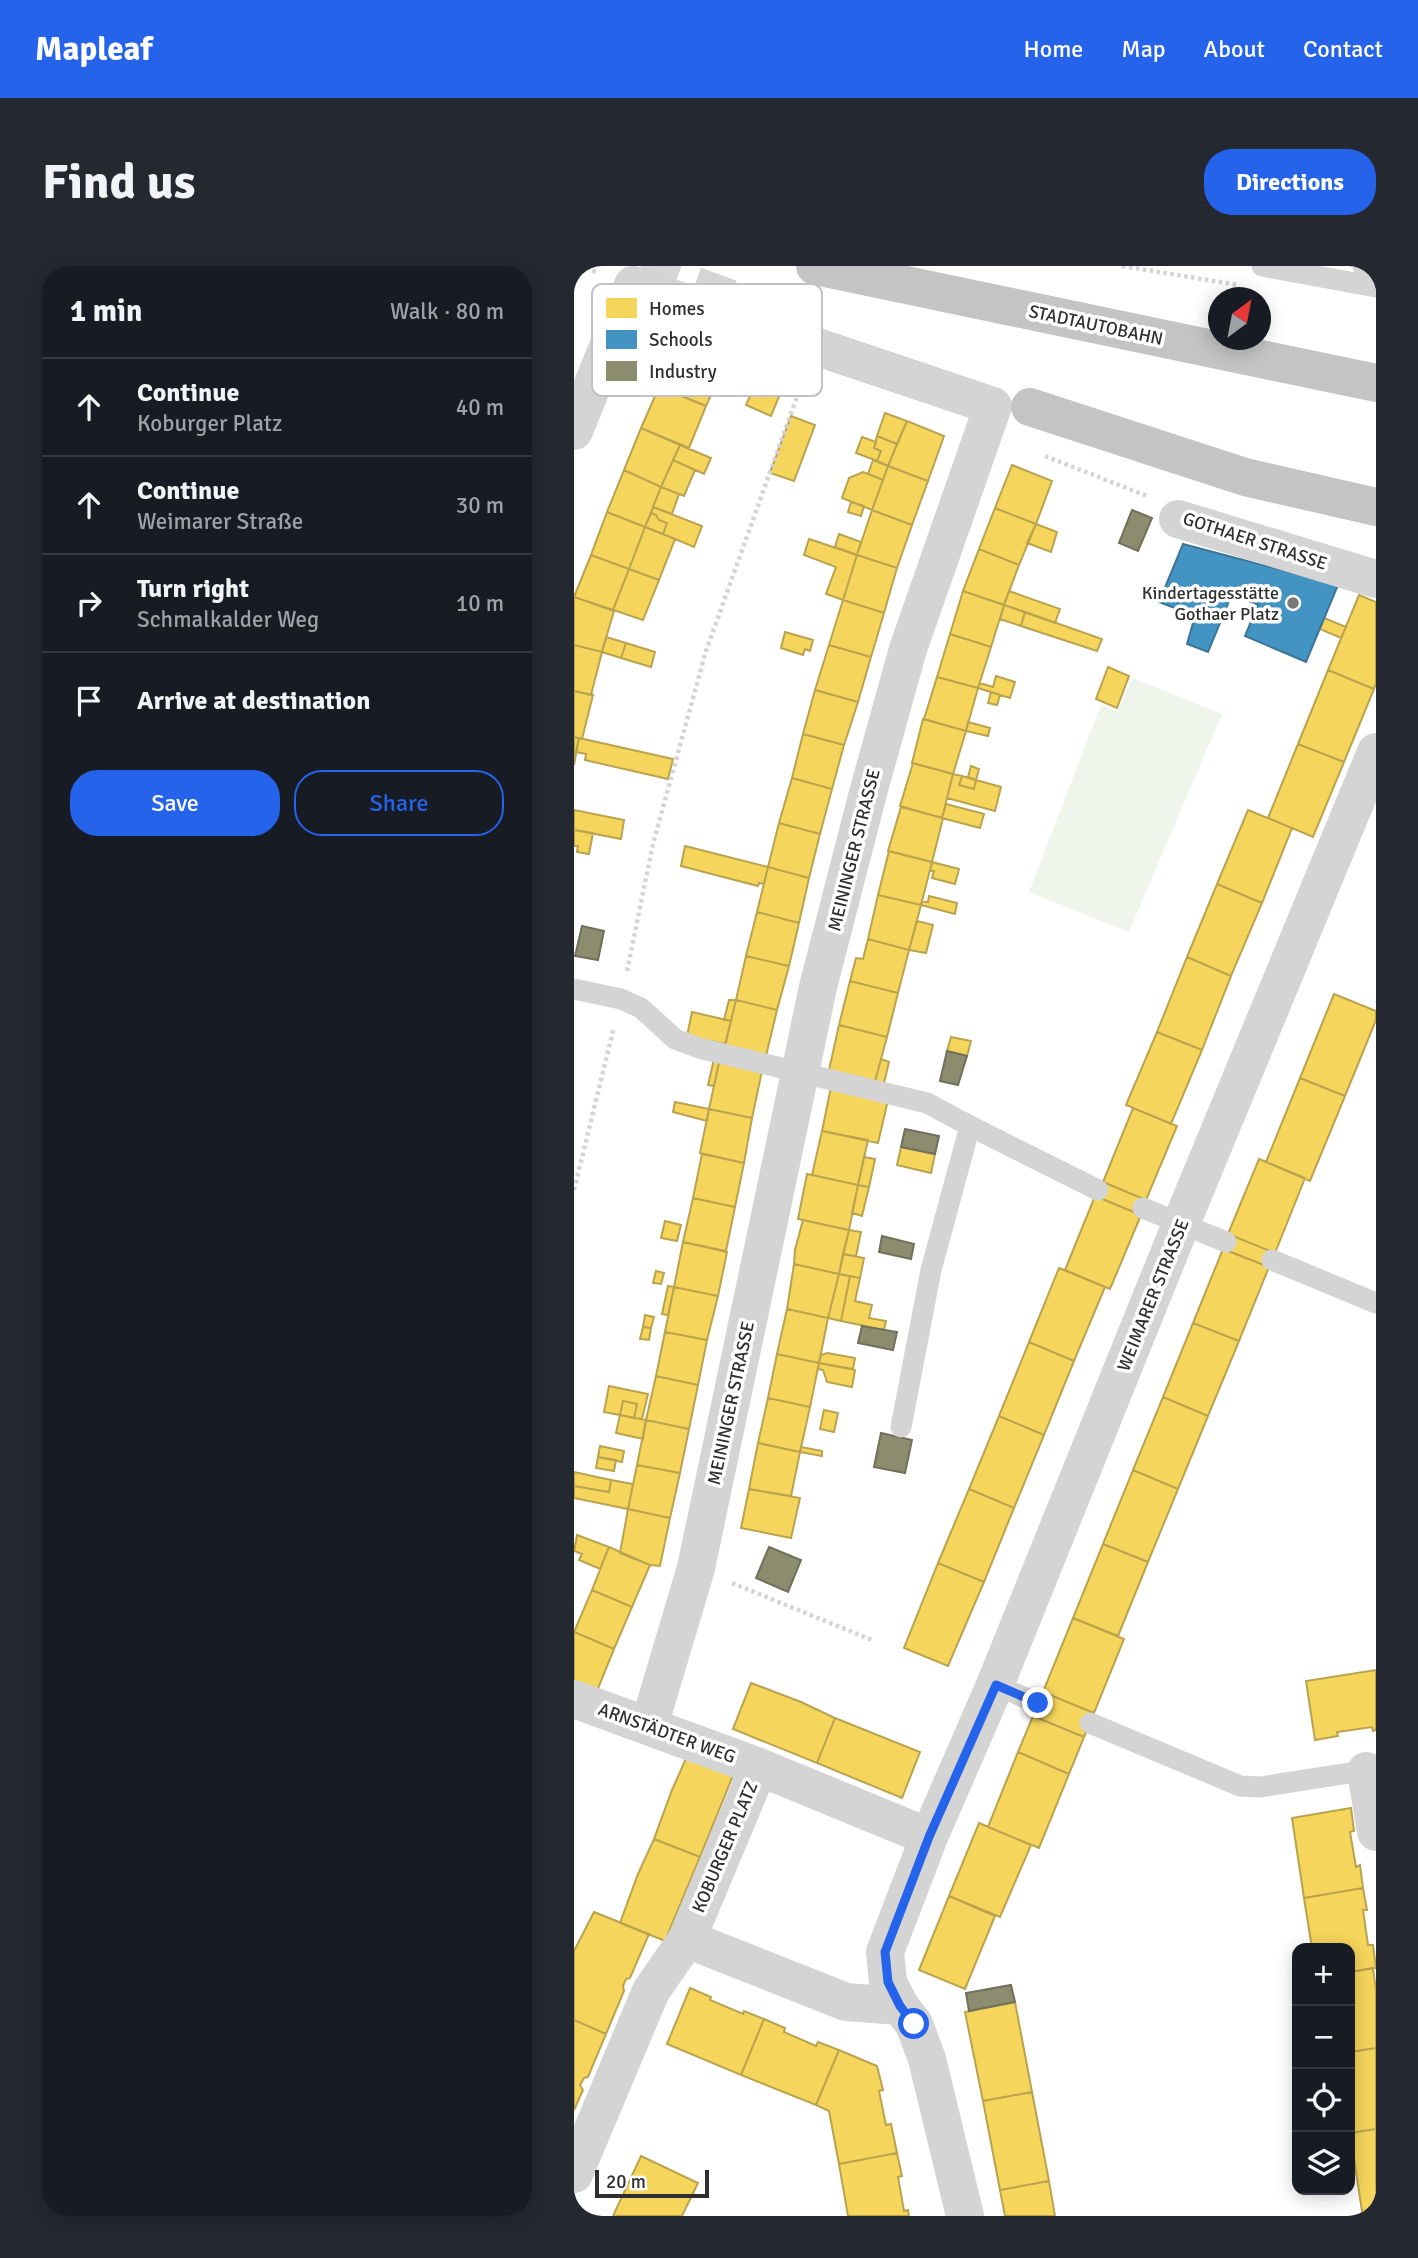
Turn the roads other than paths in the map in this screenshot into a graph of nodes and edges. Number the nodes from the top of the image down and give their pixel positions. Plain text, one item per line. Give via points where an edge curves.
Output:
1 (815, 266) edge
2 (1262, 266) edge
3 (1363, 266) edge
4 (1376, 268) edge
5 (1376, 287) edge
6 (822, 349) edge
7 (1376, 383) edge
8 (592, 388) edge
9 (1030, 407) dead end
10 (574, 431) edge
11 (1376, 507) edge
12 (1178, 519) road end
13 (1376, 579) edge
14 (1376, 752) edge
15 (574, 989) edge
16 (800, 1073) junction
17 (970, 1126) junction
18 (1098, 1190) dead end
19 (1143, 1208) dead end
20 (1181, 1224) junction
21 (1226, 1242) dead end
22 (1272, 1261) dead end
23 (1376, 1303) edge
24 (901, 1427) dead end
25 (996, 1685) junction
26 (574, 1699) edge
27 (1038, 1703) dead end
28 (1090, 1723) dead end
29 (649, 1726) junction
30 (759, 1767) junction
31 (1371, 1770) edge
32 (1376, 1832) edge
33 (929, 1837) junction
34 (687, 1939) junction
35 (900, 2006) junction
36 (575, 2167) edge
37 (965, 2216) edge

1 - 7 highway, STADTAUTOBAHN
2 - 5 lane
3 - 4 lane
6 - 16 street, MEININGER STRASSE via 993,406 908,649 818,987
8 - 10 street, MEININGER STRASSE
9 - 11 highway via 1245,477
12 - 13 street, GOTHAER STRASSE
14 - 20 street, WEIMARER STRASSE
15 - 16 lane via 641,1008 675,1039 699,1048
16 - 17 lane via 927,1103
16 - 29 street, MEININGER STRASSE via 696,1567
17 - 18 lane
17 - 24 lane via 931,1270
19 - 20 lane
20 - 21 lane
20 - 25 street, WEIMARER STRASSE
22 - 23 lane
25 - 27 lane
25 - 33 street, WEIMARER STRASSE
26 - 29 street, ARNSTÄDTER WEG
28 - 31 lane via 1240,1786
29 - 30 street, ARNSTÄDTER WEG
30 - 33 street, KOBURGER PLATZ
30 - 34 street, KOBURGER PLATZ
31 - 32 street
33 - 35 street via 885,1952 888,1982
34 - 35 street via 846,2002
34 - 36 street, KOBURGER PLATZ via 651,1991
35 - 37 street via 914,2024 927,2059

